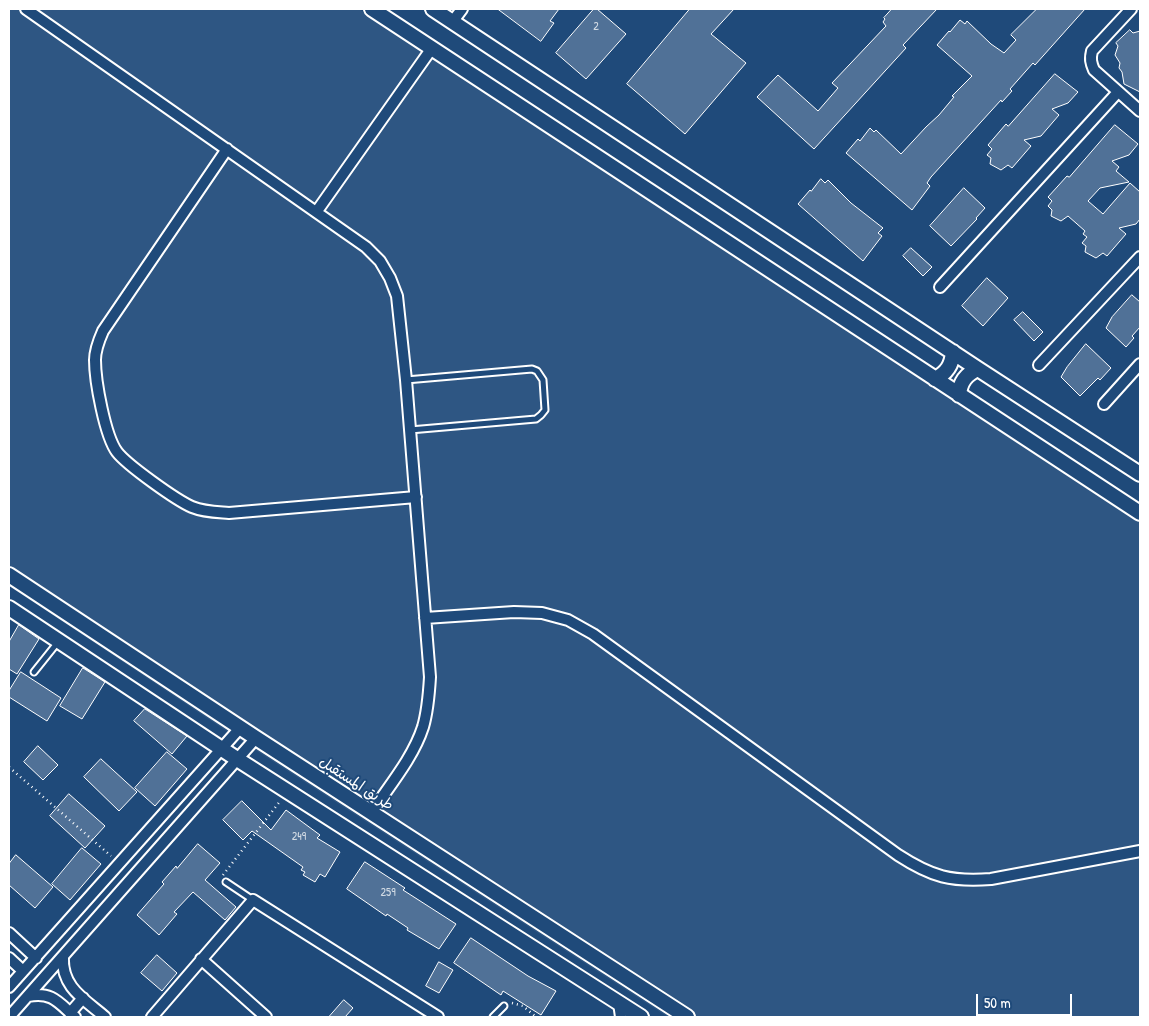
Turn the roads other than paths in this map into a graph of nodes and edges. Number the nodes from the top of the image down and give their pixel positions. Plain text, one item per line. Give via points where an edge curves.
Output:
1 (26, 9) edge
2 (372, 9) edge
3 (435, 9) edge
4 (462, 9) edge
5 (1131, 9) edge
6 (453, 21) junction
7 (432, 48) junction
8 (1118, 92) junction
9 (1140, 111) edge
10 (227, 149) junction
11 (317, 212) junction
12 (1140, 257) edge
13 (940, 287) dead end
14 (953, 352) junction
15 (1140, 364) edge
16 (1039, 365) dead end
17 (978, 369) junction
18 (935, 379) junction
19 (406, 380) junction
20 (959, 395) junction
21 (1104, 404) dead end
22 (410, 430) junction
23 (1140, 474) edge
24 (416, 497) junction
25 (1140, 513) edge
26 (9, 575) edge
27 (9, 608) edge
28 (425, 618) junction
29 (58, 641) junction
30 (34, 672) dead end
31 (240, 728) junction
32 (256, 738) junction
33 (221, 748) junction
34 (237, 759) junction
35 (371, 813) junction
36 (1140, 851) edge
37 (226, 882) road end
38 (253, 900) junction
39 (9, 933) edge
40 (63, 956) junction
41 (9, 958) edge
42 (36, 958) junction
43 (201, 959) junction
44 (23, 971) junction
45 (9, 987) edge
46 (28, 996) junction
47 (83, 998) junction
48 (504, 1006) road end
49 (620, 1010) edge
50 (73, 1015) edge
51 (9, 1017) edge
52 (105, 1017) edge
53 (152, 1017) edge
54 (266, 1017) edge
55 (438, 1017) edge
56 (494, 1017) edge
57 (641, 1017) edge
58 (687, 1017) edge

1 - 10 street
2 - 7 street
3 - 6 street
4 - 6 street
5 - 8 street via 1090,58 1094,70
6 - 14 street
7 - 11 street
7 - 18 street
8 - 9 street
8 - 13 street
10 - 11 street
10 - 24 street via 97,345 97,375 111,442 127,463 190,506 209,512
11 - 19 street via 366,246 390,278 398,296
12 - 16 street
14 - 17 street
14 - 18 street via 947,372
15 - 21 street
17 - 20 street via 966,376
17 - 23 street
18 - 20 street
19 - 22 street
19 - 22 lane via 532,369 543,380 544,410 536,419
20 - 25 street
22 - 24 street
24 - 28 street
26 - 31 street, طريق المستقبل
27 - 29 street
28 - 35 street via 430,677 423,727 412,751
28 - 36 street via 514,612 542,613 568,620 593,634 898,855 919,869 942,877 966,881 991,879
29 - 30 lane
29 - 33 street
31 - 32 street, طريق المستقبل
31 - 33 street
32 - 34 street
32 - 35 street, طريق المستقبل
33 - 34 street
33 - 42 street
34 - 40 street
34 - 49 street
35 - 58 street, طريق المستقبل
37 - 38 lane
38 - 43 street
38 - 55 street
39 - 42 street
40 - 46 street
40 - 47 street via 65,978
41 - 44 street
42 - 44 street
43 - 53 street
43 - 54 street
44 - 45 street
46 - 50 street via 46,995
46 - 51 street
47 - 50 street
47 - 52 street
48 - 56 lane
49 - 57 street

